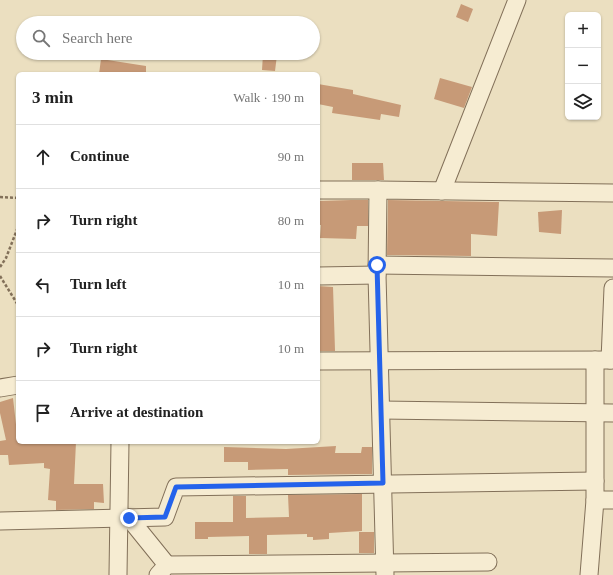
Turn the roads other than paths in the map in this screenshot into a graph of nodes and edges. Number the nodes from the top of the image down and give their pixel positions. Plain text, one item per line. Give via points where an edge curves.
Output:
1 (517, 0) edge
2 (320, 190) edge
3 (378, 190) junction
4 (442, 191) junction
5 (613, 193) edge
6 (613, 268) edge
7 (377, 270) junction
8 (320, 276) edge
9 (613, 288) edge
10 (606, 360) edge
11 (320, 361) edge
12 (379, 361) junction
13 (16, 385) edge
14 (0, 388) edge
15 (381, 410) junction
16 (595, 413) junction
17 (613, 413) edge
18 (120, 444) edge
19 (595, 481) junction
20 (383, 483) junction
21 (595, 500) junction
22 (613, 500) edge
23 (124, 518) junction
24 (0, 521) edge
25 (488, 562) dead end
26 (385, 569) edge
27 (162, 570) edge
28 (118, 575) edge
29 (589, 575) edge

1 - 4 street
2 - 3 street
3 - 4 street
3 - 7 street
4 - 5 street
6 - 7 street
7 - 8 street
7 - 12 street
9 - 10 street
10 - 12 street
10 - 16 street
11 - 12 street
12 - 15 street
13 - 14 street
15 - 16 street
15 - 20 street
16 - 17 street
16 - 19 street
18 - 23 street
19 - 20 street
19 - 21 street
20 - 23 street via 176,487 165,517
20 - 26 street
21 - 22 street
21 - 29 street
23 - 24 street
23 - 27 street
23 - 28 street
25 - 26 street
26 - 27 street

